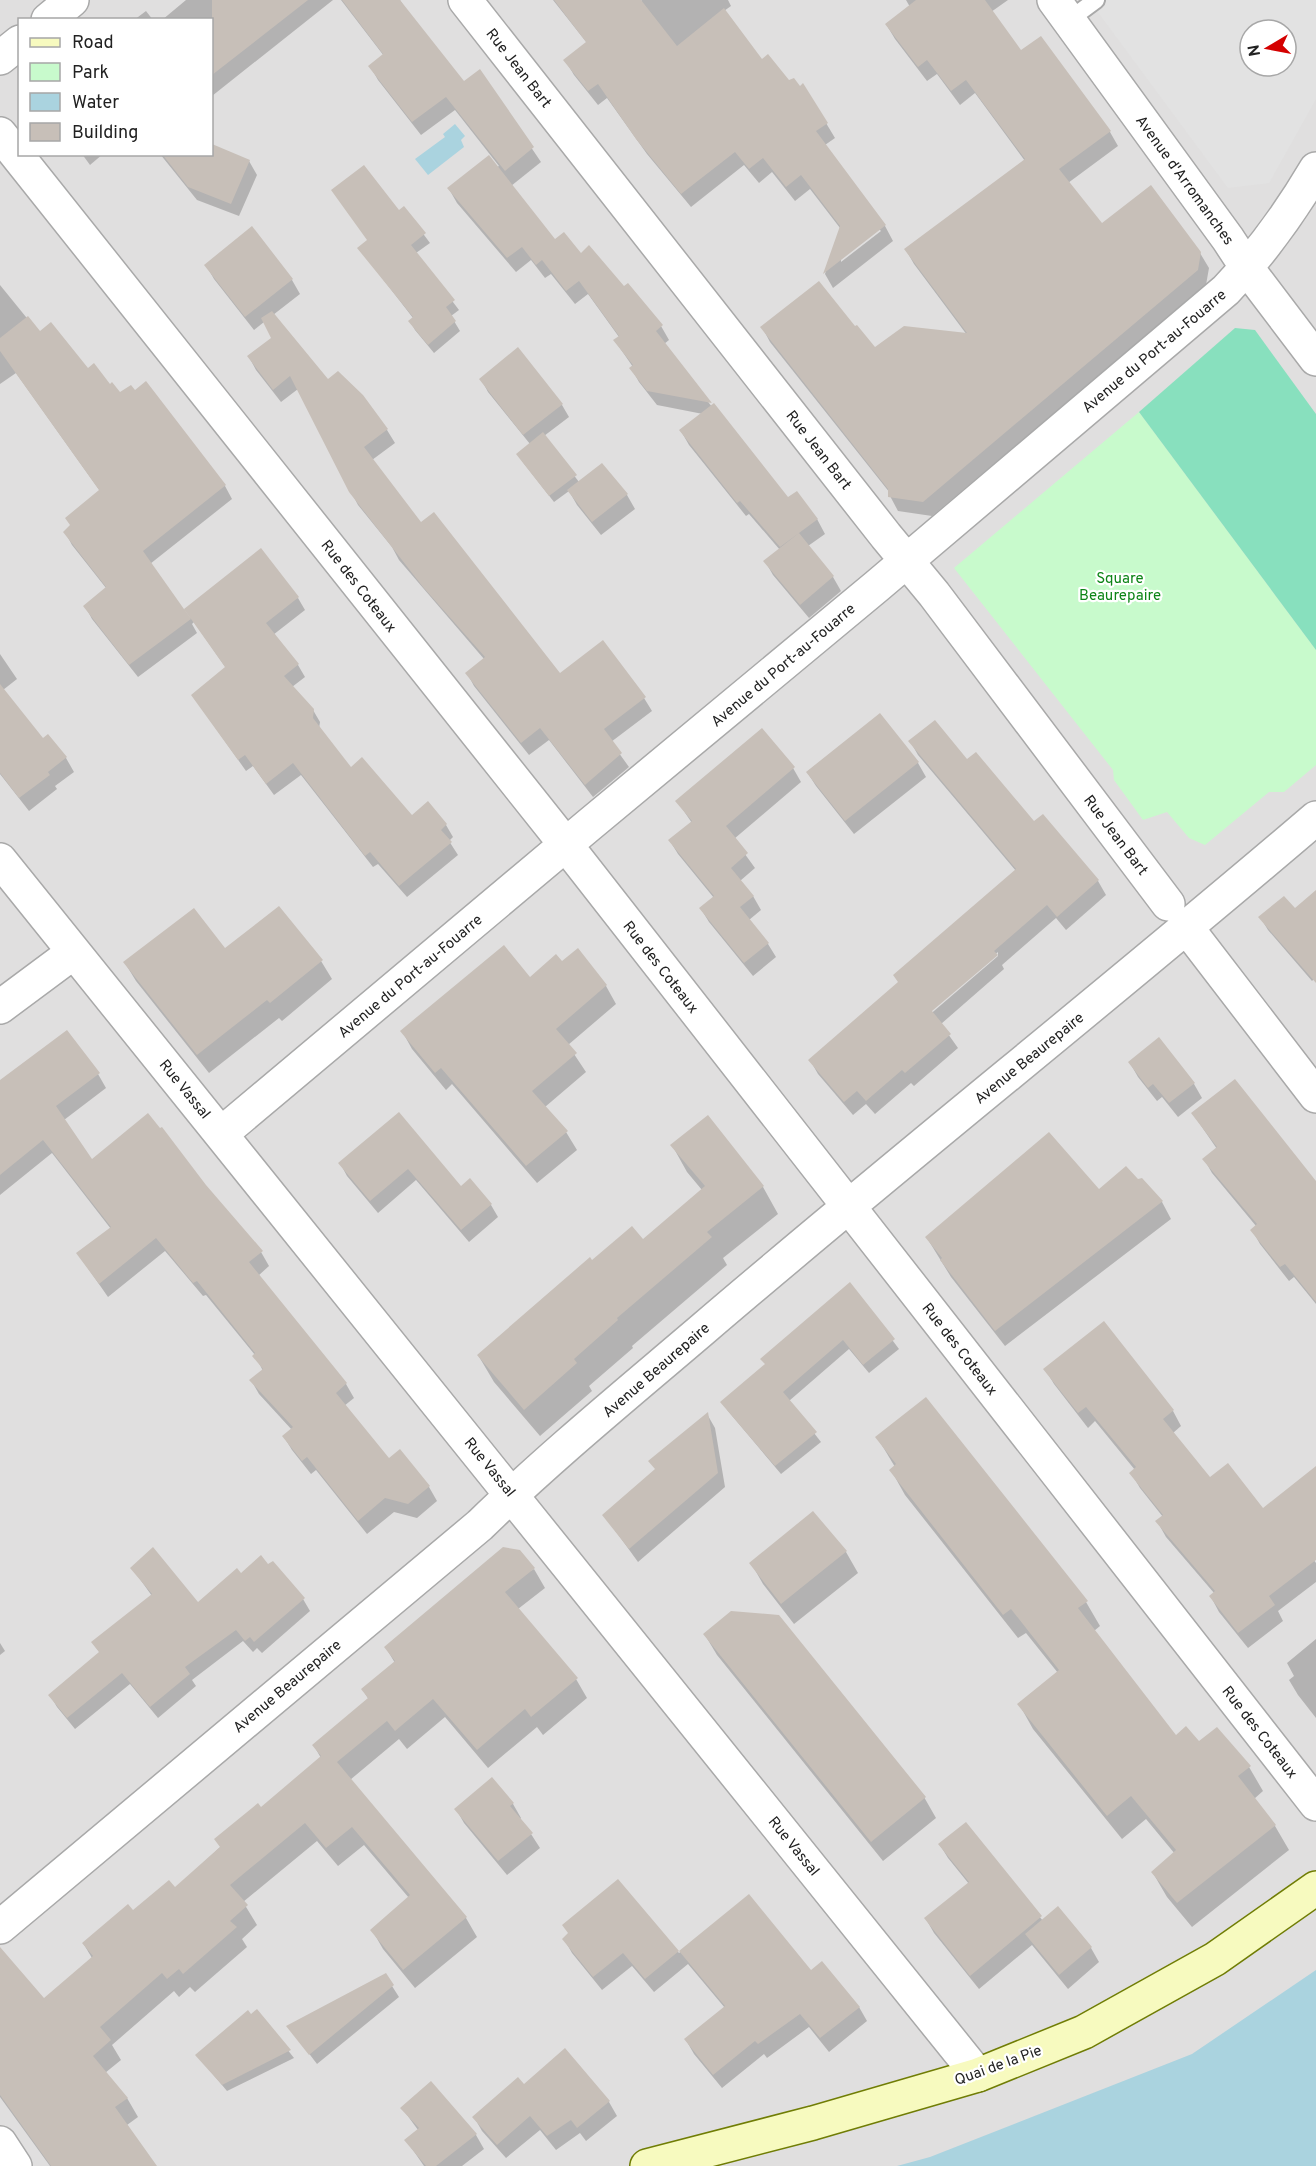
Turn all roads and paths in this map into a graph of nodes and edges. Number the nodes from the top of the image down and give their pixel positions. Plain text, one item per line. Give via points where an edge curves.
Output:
1 (72, 0) edge
2 (465, 0) edge
3 (1096, 0) edge
4 (1061, 10) edge
5 (50, 18) edge
6 (18, 44) edge
7 (0, 58) edge
8 (0, 134) edge
9 (1316, 169) edge
10 (1247, 268) junction
11 (1316, 359) edge
12 (907, 561) junction
13 (1316, 818) edge
14 (566, 845) junction
15 (0, 860) edge
16 (1178, 916) junction
17 (74, 952) junction
18 (0, 1007) edge
19 (1316, 1096) edge
20 (221, 1134) junction
21 (848, 1206) junction
22 (512, 1494) junction
23 (1316, 1804) edge
24 (1316, 1888) edge
25 (0, 1927) edge
26 (978, 2075) junction
27 (0, 2143) edge
28 (15, 2166) edge
29 (647, 2166) edge

1 - 5 street
2 - 12 street, Rue Jean Bart
3 - 4 lane
4 - 10 street, Avenue d'Arromanches
6 - 7 street
8 - 14 street, Rue des Coteaux
9 - 10 street, Avenue du Port-au-Fouarre via 1296,203
10 - 11 street, Avenue d'Arromanches
10 - 12 street, Avenue du Port-au-Fouarre
12 - 14 street, Avenue du Port-au-Fouarre
12 - 16 street, Rue Jean Bart
13 - 16 street, Avenue Beaurepaire
14 - 20 street, Avenue du Port-au-Fouarre
14 - 21 street, Rue des Coteaux
15 - 17 street, Rue Vassal
16 - 19 street, Rue Jean Bart
16 - 21 street, Avenue Beaurepaire
17 - 18 street
17 - 20 street, Rue Vassal
20 - 22 street, Rue Vassal
21 - 22 street, Avenue Beaurepaire
21 - 23 street, Rue des Coteaux
22 - 25 street, Avenue Beaurepaire via 480,1525
22 - 26 street, Rue Vassal
24 - 26 street, Quai de la Pie via 1215,1959 1084,2032
26 - 29 street, Quai de la Pie
27 - 28 street

